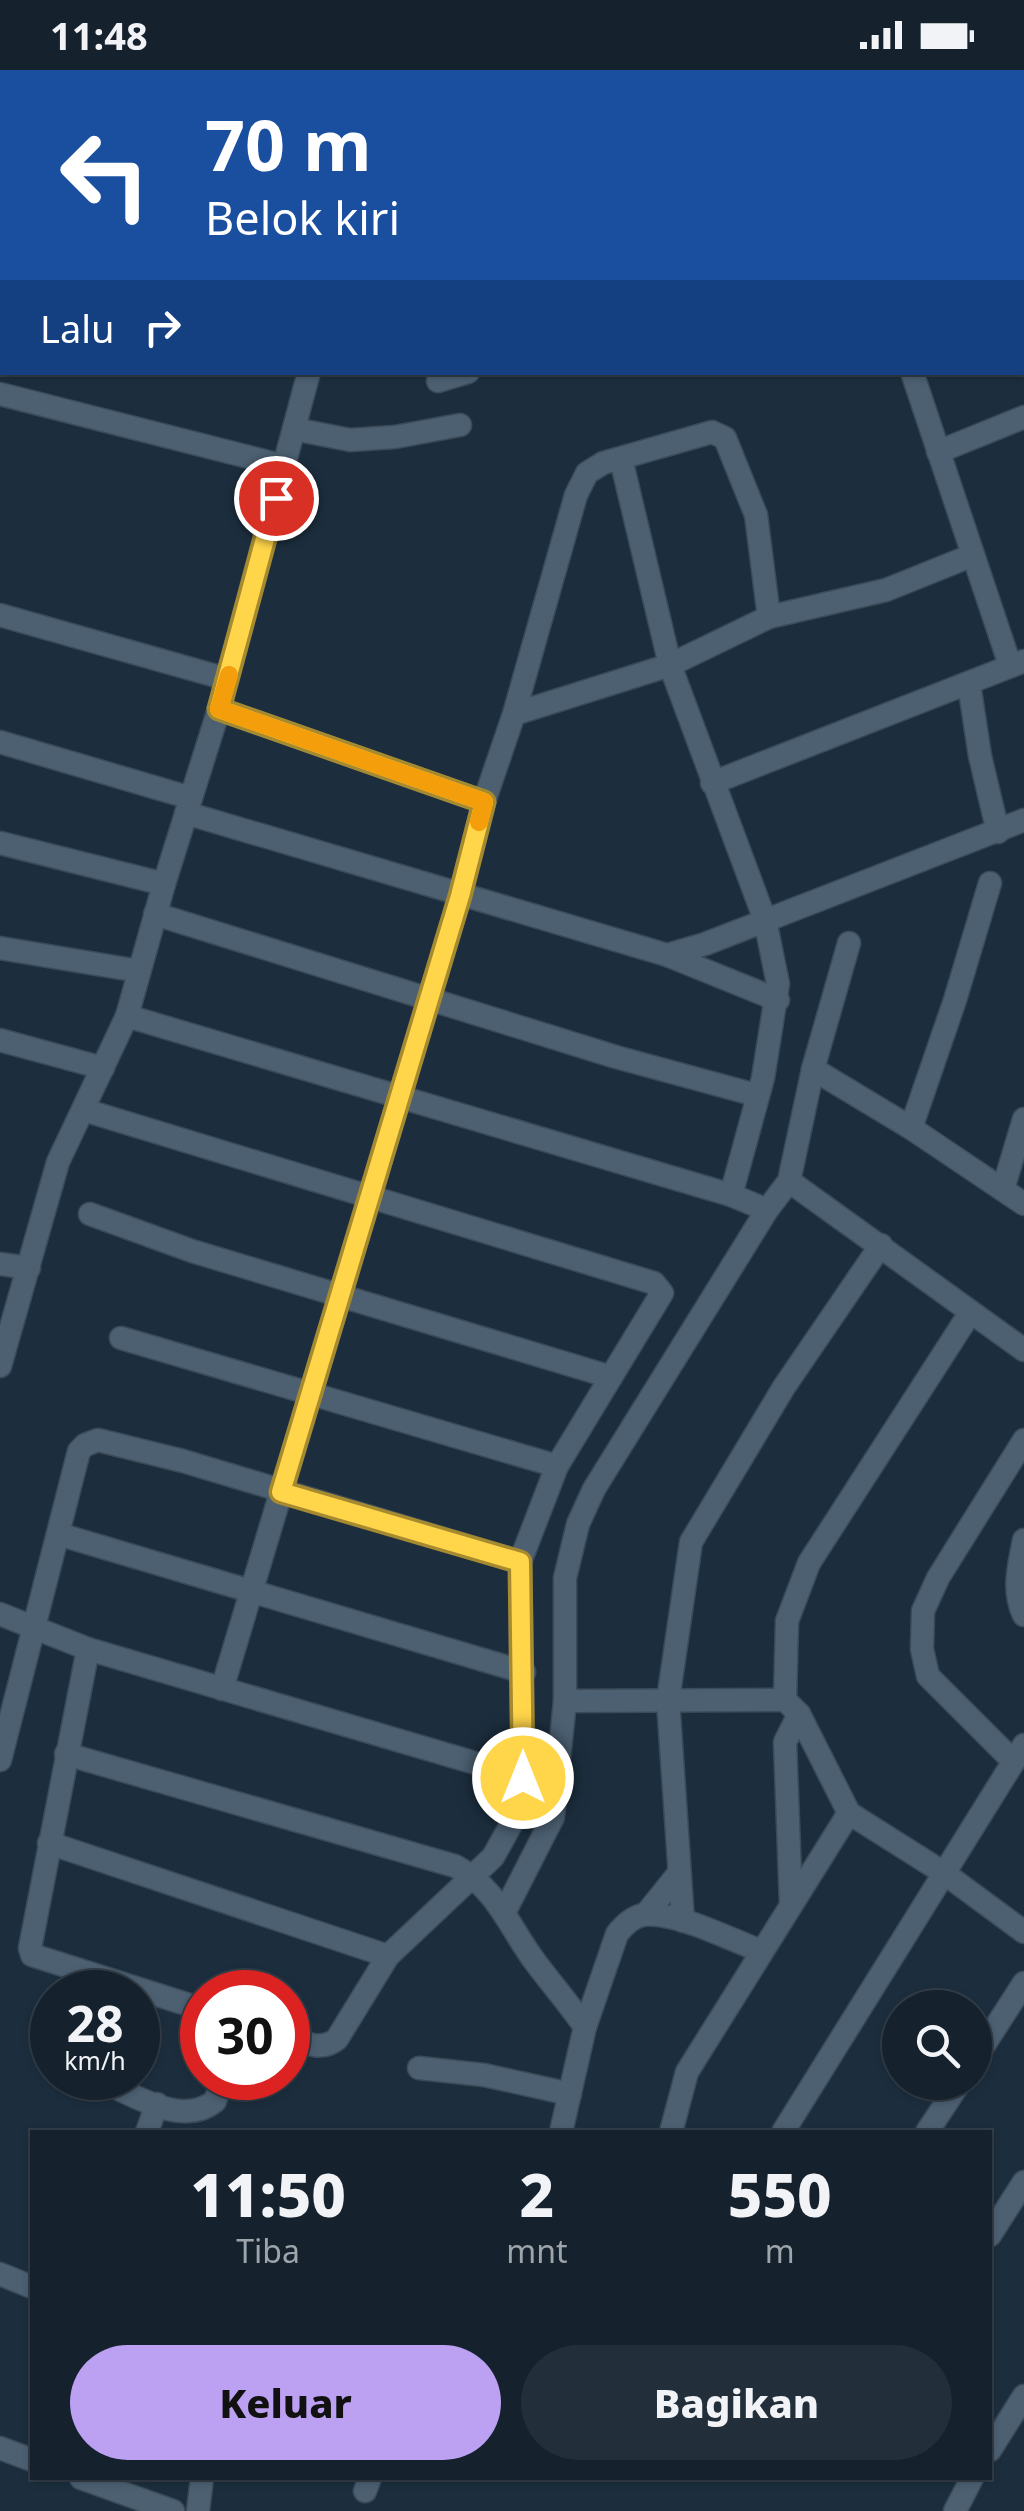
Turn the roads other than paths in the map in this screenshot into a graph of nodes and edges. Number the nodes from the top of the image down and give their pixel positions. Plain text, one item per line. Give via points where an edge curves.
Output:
1 (308, 375) edge
2 (458, 375) edge
3 (913, 375) edge
4 (438, 381) dead end
5 (0, 394) edge
6 (1024, 417) edge
7 (460, 425) dead end
8 (294, 430) junction
9 (938, 452) junction
10 (621, 459) junction
11 (284, 466) junction
12 (973, 555) junction
13 (0, 615) edge
14 (769, 617) junction
15 (1017, 663) edge
16 (670, 665) junction
17 (227, 679) junction
18 (969, 684) junction
19 (219, 709) junction
20 (514, 714) junction
21 (0, 742) edge
22 (712, 783) junction
23 (484, 802) junction
24 (188, 805) junction
25 (1024, 820) edge
26 (998, 832) junction
27 (0, 842) edge
28 (990, 883) dead end
29 (164, 884) junction
30 (460, 896) junction
31 (155, 914) junction
32 (765, 920) junction
33 (849, 944) dead end
34 (0, 948) edge
35 (666, 955) junction
36 (140, 971) junction
37 (429, 998) junction
38 (778, 1000) junction
39 (127, 1016) junction
40 (0, 1040) edge
41 (103, 1068) junction
42 (813, 1069) junction
43 (400, 1096) junction
44 (756, 1096) junction
45 (84, 1110) junction
46 (1024, 1119) edge
47 (911, 1128) junction
48 (789, 1181) junction
49 (1003, 1189) junction
50 (369, 1194) junction
51 (749, 1203) junction
52 (1024, 1204) edge
53 (90, 1214) dead end
54 (881, 1245) junction
55 (0, 1264) edge
56 (29, 1268) junction
57 (340, 1296) junction
58 (970, 1313) junction
59 (120, 1338) dead end
60 (1024, 1350) edge
61 (0, 1366) edge
62 (611, 1377) junction
63 (310, 1393) junction
64 (1024, 1440) edge
65 (557, 1466) junction
66 (281, 1492) junction
67 (58, 1534) junction
68 (1024, 1540) edge
69 (520, 1562) junction
70 (250, 1589) junction
71 (0, 1614) edge
72 (1024, 1615) edge
73 (34, 1627) junction
74 (88, 1649) junction
75 (524, 1672) junction
76 (222, 1689) junction
77 (668, 1700) junction
78 (565, 1702) junction
79 (792, 1707) junction
80 (1018, 1753) edge
81 (66, 1754) junction
82 (0, 1760) edge
83 (523, 1778) junction
84 (849, 1813) junction
85 (49, 1843) junction
86 (679, 1873) junction
87 (944, 1873) junction
88 (478, 1880) junction
89 (791, 1904) junction
90 (502, 1907) junction
91 (646, 1914) junction
92 (683, 1921) junction
93 (1024, 1932) edge
94 (760, 1951) junction
95 (388, 1956) junction
96 (1024, 1983) edge
97 (180, 2001) edge
98 (586, 2027) junction
99 (992, 2033) edge
100 (310, 2044) edge
101 (419, 2068) dead end
102 (570, 2094) junction
103 (147, 2100) edge
104 (215, 2100) edge
105 (948, 2100) edge
106 (157, 2104) junction
107 (148, 2130) edge
108 (561, 2130) edge
109 (672, 2130) edge
110 (784, 2130) edge
111 (928, 2130) edge
112 (1024, 2182) edge
113 (992, 2233) edge
114 (0, 2274) edge
115 (30, 2286) edge
116 (1024, 2396) edge
117 (997, 2424) edge
118 (0, 2448) edge
119 (30, 2459) edge
120 (87, 2480) edge
121 (202, 2480) edge
122 (971, 2480) edge
123 (172, 2511) edge
124 (198, 2511) edge
125 (955, 2511) edge

1 - 8 street
2 - 4 street
3 - 9 street
5 - 11 street
6 - 9 street
7 - 8 street via 350,440
8 - 11 street
9 - 12 street
10 - 14 street via 712,432 724,438 756,515
10 - 16 street
10 - 20 street via 587,473 576,496
11 - 17 street
12 - 14 street via 886,590
12 - 15 street
13 - 17 street
14 - 16 street
15 - 18 street
16 - 20 street
16 - 22 street
17 - 19 street
18 - 22 street
18 - 26 street
19 - 23 street
19 - 24 street
20 - 23 street
21 - 24 street
22 - 32 street
23 - 30 street
24 - 29 street
24 - 30 street
25 - 26 street
26 - 32 street
27 - 29 street
28 - 47 street
29 - 31 street
30 - 35 street
30 - 37 street
31 - 36 street
31 - 37 street
32 - 35 street
32 - 38 street
33 - 42 street
34 - 36 street
35 - 38 street
36 - 39 street
37 - 43 street
37 - 44 street
38 - 44 street
39 - 41 street
39 - 43 street
40 - 41 street
41 - 45 street
42 - 47 street
42 - 48 street
43 - 50 street
43 - 51 street
44 - 51 street
45 - 50 street
45 - 56 street via 56,1168
46 - 49 street
47 - 49 street
48 - 51 street
48 - 54 street
49 - 52 street
50 - 57 street
50 - 62 street via 658,1285 662,1297
51 - 78 street via 578,1524 565,1578
53 - 57 street
54 - 58 street
54 - 77 street via 784,1387 691,1542
55 - 56 street
56 - 61 street
57 - 62 street
57 - 63 street
58 - 60 street
58 - 79 street via 809,1563 787,1621
59 - 63 street
62 - 65 street
63 - 65 street
63 - 66 street
64 - 80 street via 938,1578 923,1610 922,1648 928,1676
65 - 69 street
66 - 67 street via 98,1440 79,1452
66 - 69 street
66 - 70 street
67 - 70 street
67 - 73 street
68 - 72 street via 1016,1583
69 - 75 street
70 - 75 street
70 - 76 street
71 - 73 street
73 - 74 street
73 - 82 street
74 - 76 street
74 - 81 street
75 - 83 street
76 - 83 street
77 - 78 street
77 - 79 street
77 - 86 street
78 - 90 street via 553,1817
79 - 84 street
79 - 89 street via 786,1742
80 - 87 street
81 - 85 street
81 - 88 street via 454,1866
83 - 88 street via 513,1822
84 - 87 street
84 - 89 street
85 - 95 street
85 - 97 street via 32,1955
86 - 91 street
86 - 92 street
87 - 93 street
87 - 110 street
88 - 90 street
88 - 95 street
89 - 94 street
90 - 98 street
91 - 92 street
91 - 98 street via 618,1934
92 - 94 street
94 - 109 street via 687,2072
95 - 100 street via 331,2044
96 - 99 street
98 - 102 street
101 - 102 street
102 - 108 street
103 - 106 street
104 - 106 street via 194,2113
105 - 111 street
106 - 107 street
112 - 113 street
114 - 115 street
116 - 117 street
118 - 119 street
120 - 123 street
121 - 124 street
122 - 125 street

